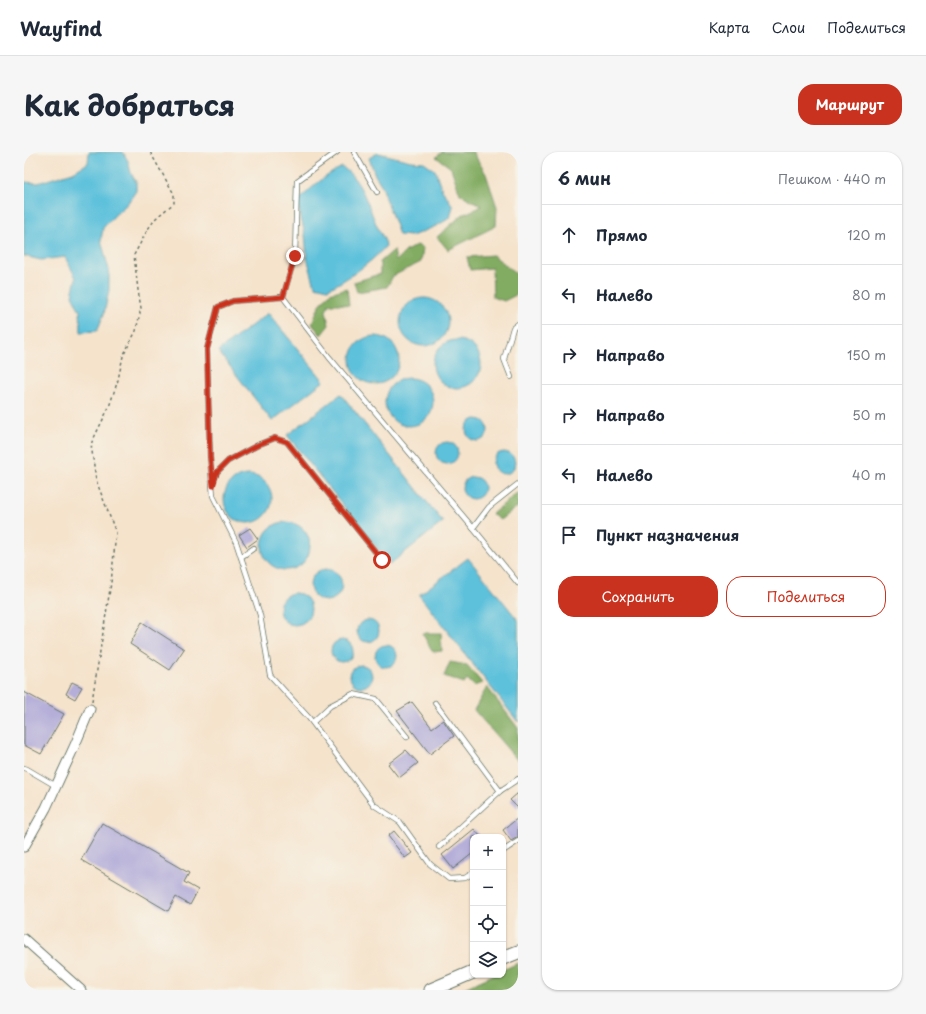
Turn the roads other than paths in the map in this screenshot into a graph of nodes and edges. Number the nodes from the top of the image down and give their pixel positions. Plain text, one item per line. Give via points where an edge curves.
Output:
1 (338, 152) edge
2 (354, 152) edge
3 (376, 192) dead end
4 (283, 297) junction
5 (518, 324) edge
6 (510, 377) dead end
7 (518, 484) edge
8 (213, 486) junction
9 (473, 528) junction
10 (254, 548) dead end
11 (242, 557) junction
12 (382, 560) dead end
13 (518, 583) edge
14 (435, 703) dead end
15 (90, 709) road end
16 (313, 722) junction
17 (407, 737) dead end
18 (24, 768) edge
19 (518, 779) edge
20 (56, 786) junction
21 (500, 791) junction
22 (518, 841) edge
23 (25, 842) edge
24 (439, 847) dead end
25 (506, 849) edge
26 (470, 875) edge
27 (24, 939) edge
28 (518, 952) edge
29 (506, 957) edge
30 (470, 973) edge
31 (80, 990) edge
32 (431, 990) edge

1 - 4 lane via 297,181 295,256
2 - 3 lane
4 - 8 lane via 233,301 218,307 207,349
4 - 9 lane via 329,357
5 - 6 lane via 513,328 504,359
7 - 9 lane via 489,507
8 - 11 lane via 213,496
8 - 12 lane via 217,472 228,461 275,438 287,442
9 - 13 lane
10 - 11 lane
11 - 16 lane via 260,616 270,675
14 - 21 lane
15 - 20 street
16 - 17 lane via 330,706 353,694 376,699
16 - 26 lane via 374,805 400,822 430,864 449,879 466,878
18 - 20 lane
19 - 21 lane
20 - 23 street
21 - 24 lane
22 - 25 lane
27 - 31 street
28 - 29 street
30 - 32 street

